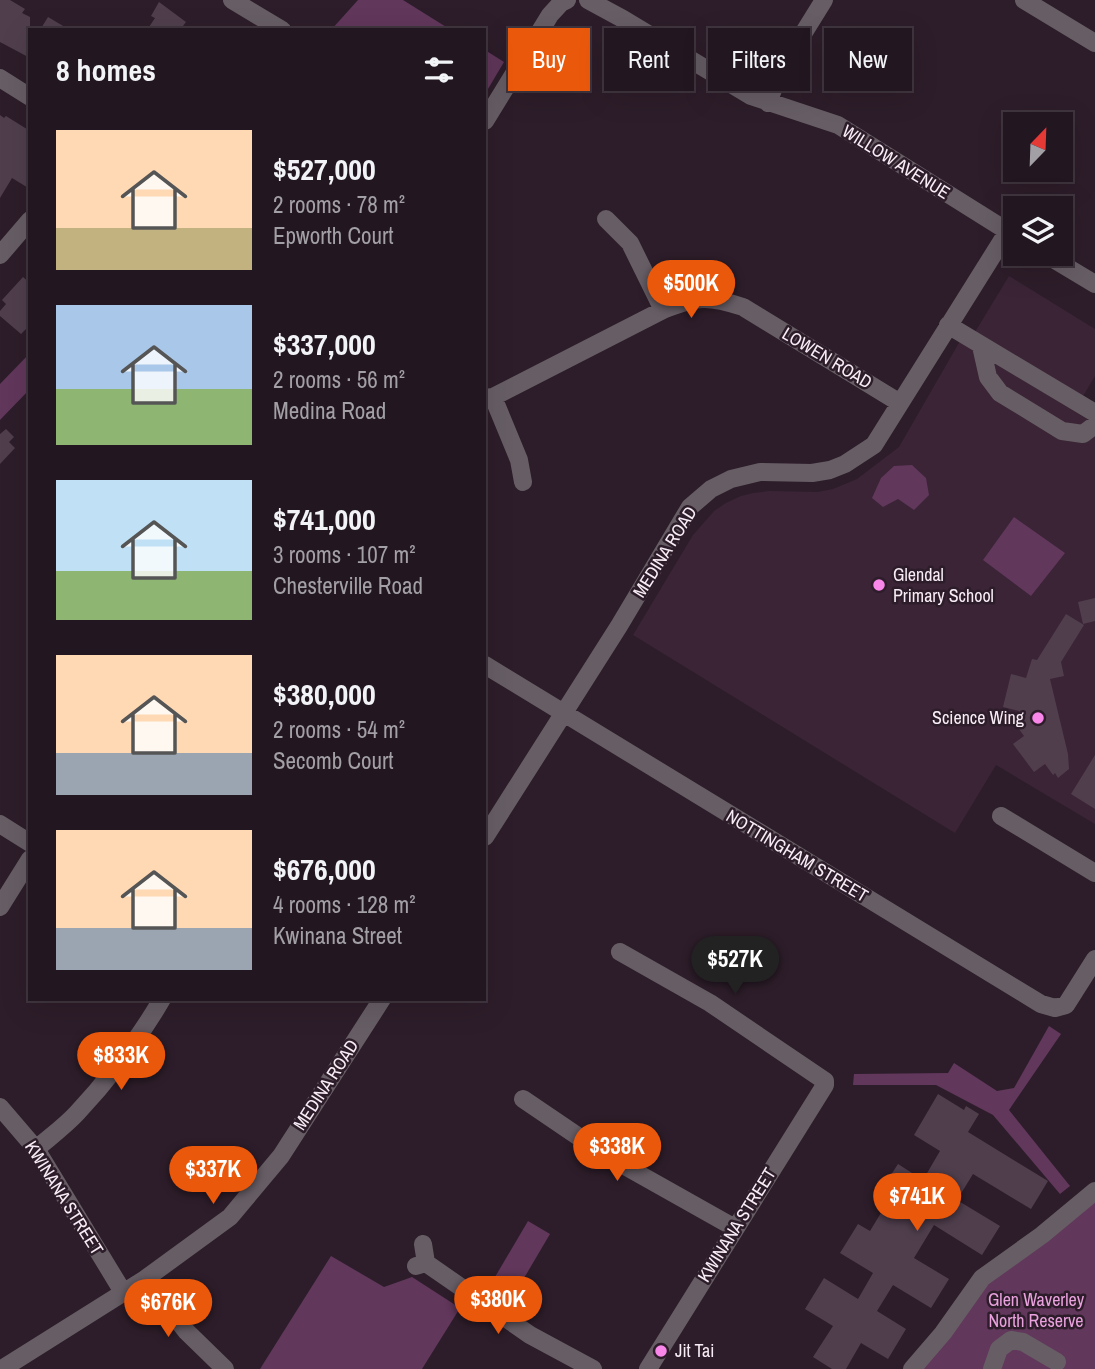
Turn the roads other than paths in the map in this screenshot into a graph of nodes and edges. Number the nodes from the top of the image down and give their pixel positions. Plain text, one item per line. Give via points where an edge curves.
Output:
1 (232, 0) edge
2 (567, 0) edge
3 (588, 0) edge
4 (824, 0) edge
5 (1024, 0) edge
6 (550, 8) edge
7 (279, 28) edge
8 (1095, 43) edge
9 (0, 78) edge
10 (28, 96) edge
11 (768, 103) junction
12 (486, 119) edge
13 (607, 219) dead end
14 (28, 222) edge
15 (1003, 228) edge
16 (1003, 245) edge
17 (0, 255) edge
18 (1066, 266) edge
19 (1094, 282) edge
20 (663, 310) junction
21 (948, 325) junction
22 (981, 346) junction
23 (489, 398) edge
24 (900, 403) junction
25 (1095, 413) edge
26 (1095, 425) edge
27 (523, 482) dead end
28 (486, 666) edge
29 (563, 713) junction
30 (1001, 816) dead end
31 (0, 824) edge
32 (486, 835) edge
33 (28, 841) edge
34 (28, 862) edge
35 (1095, 873) edge
36 (0, 907) edge
37 (616, 949) dead end
38 (1095, 959) edge
39 (161, 1001) edge
40 (381, 1001) edge
41 (519, 1099) dead end
42 (0, 1107) edge
43 (36, 1149) junction
44 (1095, 1191) edge
45 (735, 1228) junction
46 (423, 1244) dead end
47 (145, 1279) junction
48 (123, 1292) junction
49 (1057, 1362) dead end
50 (2, 1369) edge
51 (225, 1369) edge
52 (593, 1369) edge
53 (648, 1369) edge
54 (912, 1369) edge
55 (992, 1369) edge

1 - 7 street
2 - 6 street
3 - 11 street, WILLOW AVENUE
4 - 11 street via 780,71
5 - 8 street
6 - 12 street
9 - 10 street
11 - 15 street, WILLOW AVENUE via 838,125
13 - 20 street via 630,243
14 - 17 street
16 - 21 street, MEDINA ROAD
18 - 19 street
20 - 23 street, LOWEN ROAD
20 - 24 street, LOWEN ROAD via 699,298 743,307
21 - 22 street
21 - 24 street, MEDINA ROAD
22 - 25 street
22 - 26 street via 988,377 1000,393 1062,431 1083,434
23 - 27 street via 519,460
24 - 29 street, MEDINA ROAD via 874,445 845,464 830,470 760,472 731,479 690,507
28 - 29 street, NOTTINGHAM STREET
29 - 32 street, MEDINA ROAD
29 - 38 street, NOTTINGHAM STREET via 1041,1004 1066,1005
30 - 35 street
31 - 33 street
34 - 36 street
37 - 45 street, KWINANA STREET via 710,1003 825,1081
39 - 43 street via 118,1065 76,1115
40 - 47 street, MEDINA ROAD via 281,1156 230,1217
41 - 45 street via 607,1156
42 - 43 street, KWINANA STREET
43 - 48 street, KWINANA STREET
44 - 54 street via 982,1278
45 - 53 street, KWINANA STREET
46 - 52 street via 421,1265 530,1335
47 - 48 street, MEDINA ROAD
47 - 51 street via 186,1331
48 - 50 street, MEDINA ROAD
49 - 55 street via 1033,1355 1023,1342 1012,1340 999,1349

